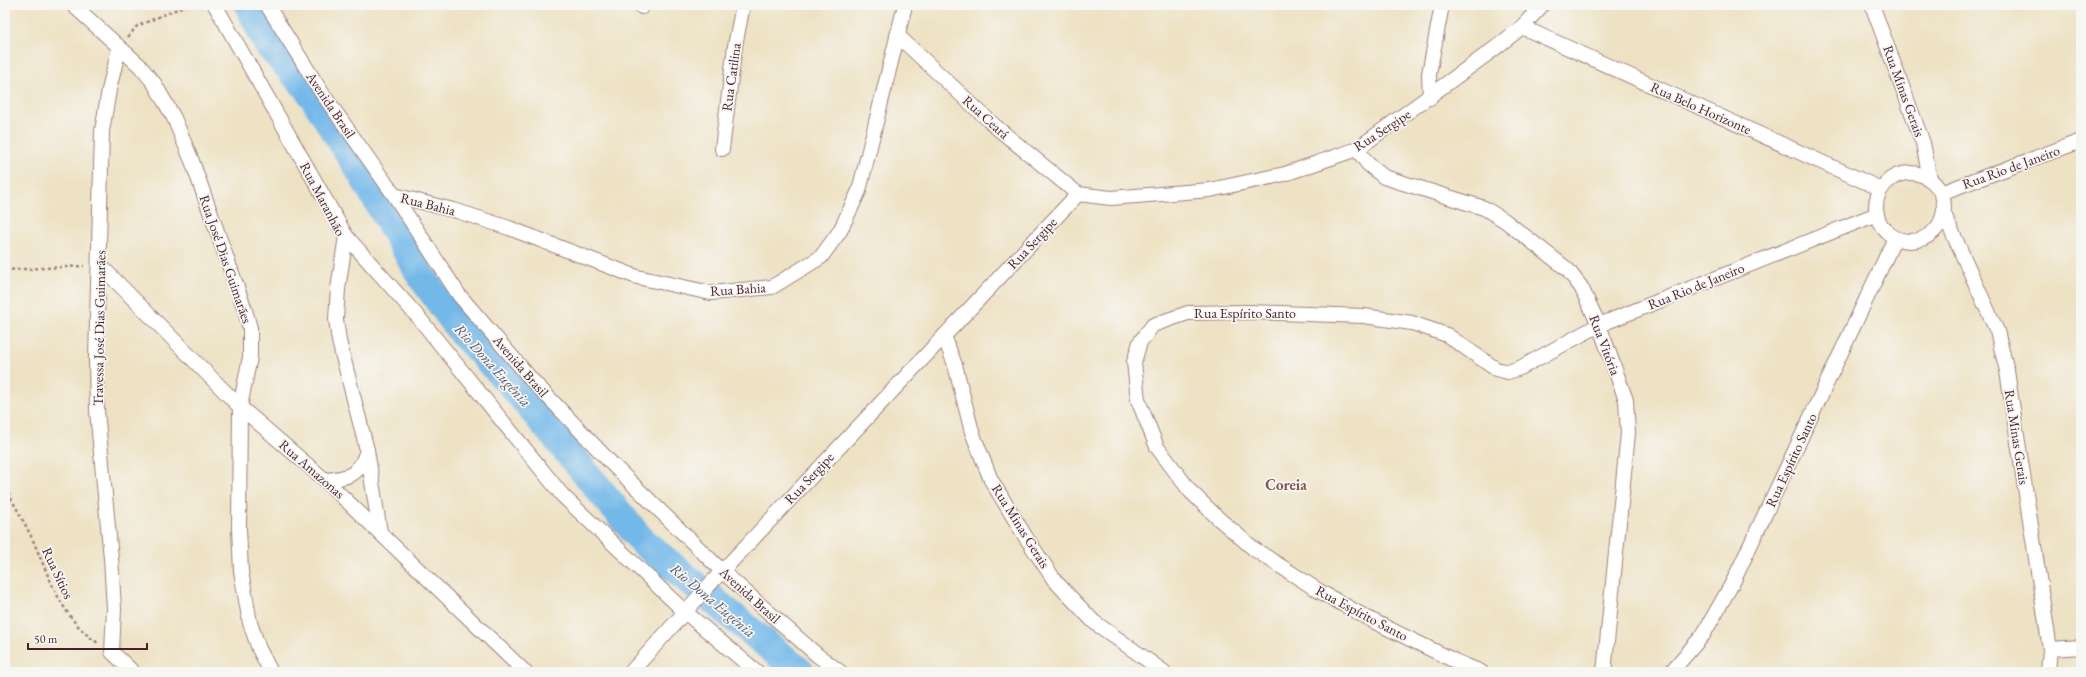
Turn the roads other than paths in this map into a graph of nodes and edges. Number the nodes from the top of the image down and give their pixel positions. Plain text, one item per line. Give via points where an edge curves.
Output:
1 (73, 5) edge
2 (215, 5) edge
3 (267, 5) edge
4 (743, 5) edge
5 (905, 5) edge
6 (1442, 5) edge
7 (1542, 5) edge
8 (1872, 5) edge
9 (1522, 27) junction
10 (897, 35) junction
11 (119, 48) junction
12 (1430, 98) junction
13 (2081, 141) edge
14 (722, 149) dead end
15 (1357, 149) junction
16 (1930, 179) junction
17 (1881, 189) junction
18 (1941, 192) junction
19 (1078, 194) junction
20 (394, 195) junction
21 (1877, 214) junction
22 (1944, 214) junction
23 (346, 236) junction
24 (1895, 238) junction
25 (100, 265) junction
26 (1599, 325) junction
27 (944, 336) junction
28 (1520, 368) joint
29 (240, 407) junction
30 (367, 450) junction
31 (325, 480) junction
32 (380, 532) junction
33 (722, 571) junction
34 (688, 609) junction
35 (2081, 647) edge
36 (2050, 649) junction
37 (133, 672) edge
38 (271, 672) edge
39 (525, 672) edge
40 (631, 672) edge
41 (757, 672) edge
42 (840, 672) edge
43 (1164, 672) edge
44 (1481, 672) edge
45 (1604, 672) edge
46 (1671, 672) edge
47 (2048, 672) edge

1 - 11 street, Rua José Dias Guimarães
2 - 23 street, Rua Maranhão
3 - 20 street, Avenida Brasil via 322,93
4 - 14 street, Rua Catilina
5 - 10 street, Rua Bahia
6 - 12 street via 1429,74
7 - 9 street, Rua Sergipe
8 - 16 street, Rua Minas Gerais via 1923,143
9 - 12 street, Rua Sergipe
9 - 17 street, Rua Belo Horizonte
10 - 19 street, Rua Ceará via 996,127
10 - 20 street, Rua Bahia via 859,191 840,231 820,257 772,287 711,293 638,277 502,226 457,211
11 - 25 street, Travessa José Dias Guimarães via 102,131
11 - 29 street, Rua José Dias Guimarães via 140,65 154,83 174,118 244,307 250,328 250,357
12 - 15 street, Rua Sergipe
13 - 18 street, Rua Rio de Janeiro
15 - 19 street, Rua Sergipe via 1285,174 1210,190 1111,198
15 - 26 street, Rua Vitória via 1368,164 1384,177 1484,208 1504,220 1567,269 1581,287
16 - 17 street via 1919,174 1903,174 1888,181
16 - 18 street
17 - 21 street via 1877,201
18 - 22 street
19 - 27 street, Rua Sergipe
20 - 33 street, Avenida Brasil via 459,295 532,380 613,465
21 - 24 street via 1883,228
21 - 26 street, Rua Rio de Janeiro
22 - 24 street via 1934,232 1925,238 1905,241
22 - 36 street, Rua Minas Gerais via 1997,331 2007,371
23 - 30 street, Rua Maranhão via 336,319 339,342
23 - 34 street via 419,318 563,496
24 - 46 street, Rua Espírito Santo via 1733,582 1703,635
25 - 29 street, Rua Amazonas
25 - 37 street, Travessa José Dias Guimarães via 96,359 97,411 111,558 114,609 112,652
26 - 28 street, Rua Rio de Janeiro
26 - 45 street, Rua Vitória via 1626,400 1628,433
27 - 33 street, Rua Sergipe
27 - 43 street, Rua Minas Gerais via 955,365 977,446 991,480 1025,536 1055,581 1094,622
28 - 44 street, Rua Espírito Santo via 1508,372 1496,369 1447,335 1412,323 1364,316 1248,312 1188,313 1153,325 1140,342 1134,362 1138,400 1157,447 1190,491 1219,519 1254,549 1319,591 1372,620
29 - 31 street, Rua Amazonas
29 - 38 street, Rua José Dias Guimarães via 241,571 250,623
30 - 31 street via 364,461 353,474 343,479
30 - 32 street, Rua Maranhão
31 - 32 street, Rua Amazonas
32 - 39 street, Rua Amazonas
33 - 34 street, Rua Sergipe
33 - 42 street, Avenida Brasil via 817,655
34 - 40 street, Rua Sergipe
34 - 41 street
35 - 36 street
36 - 47 street, Rua Minas Gerais

